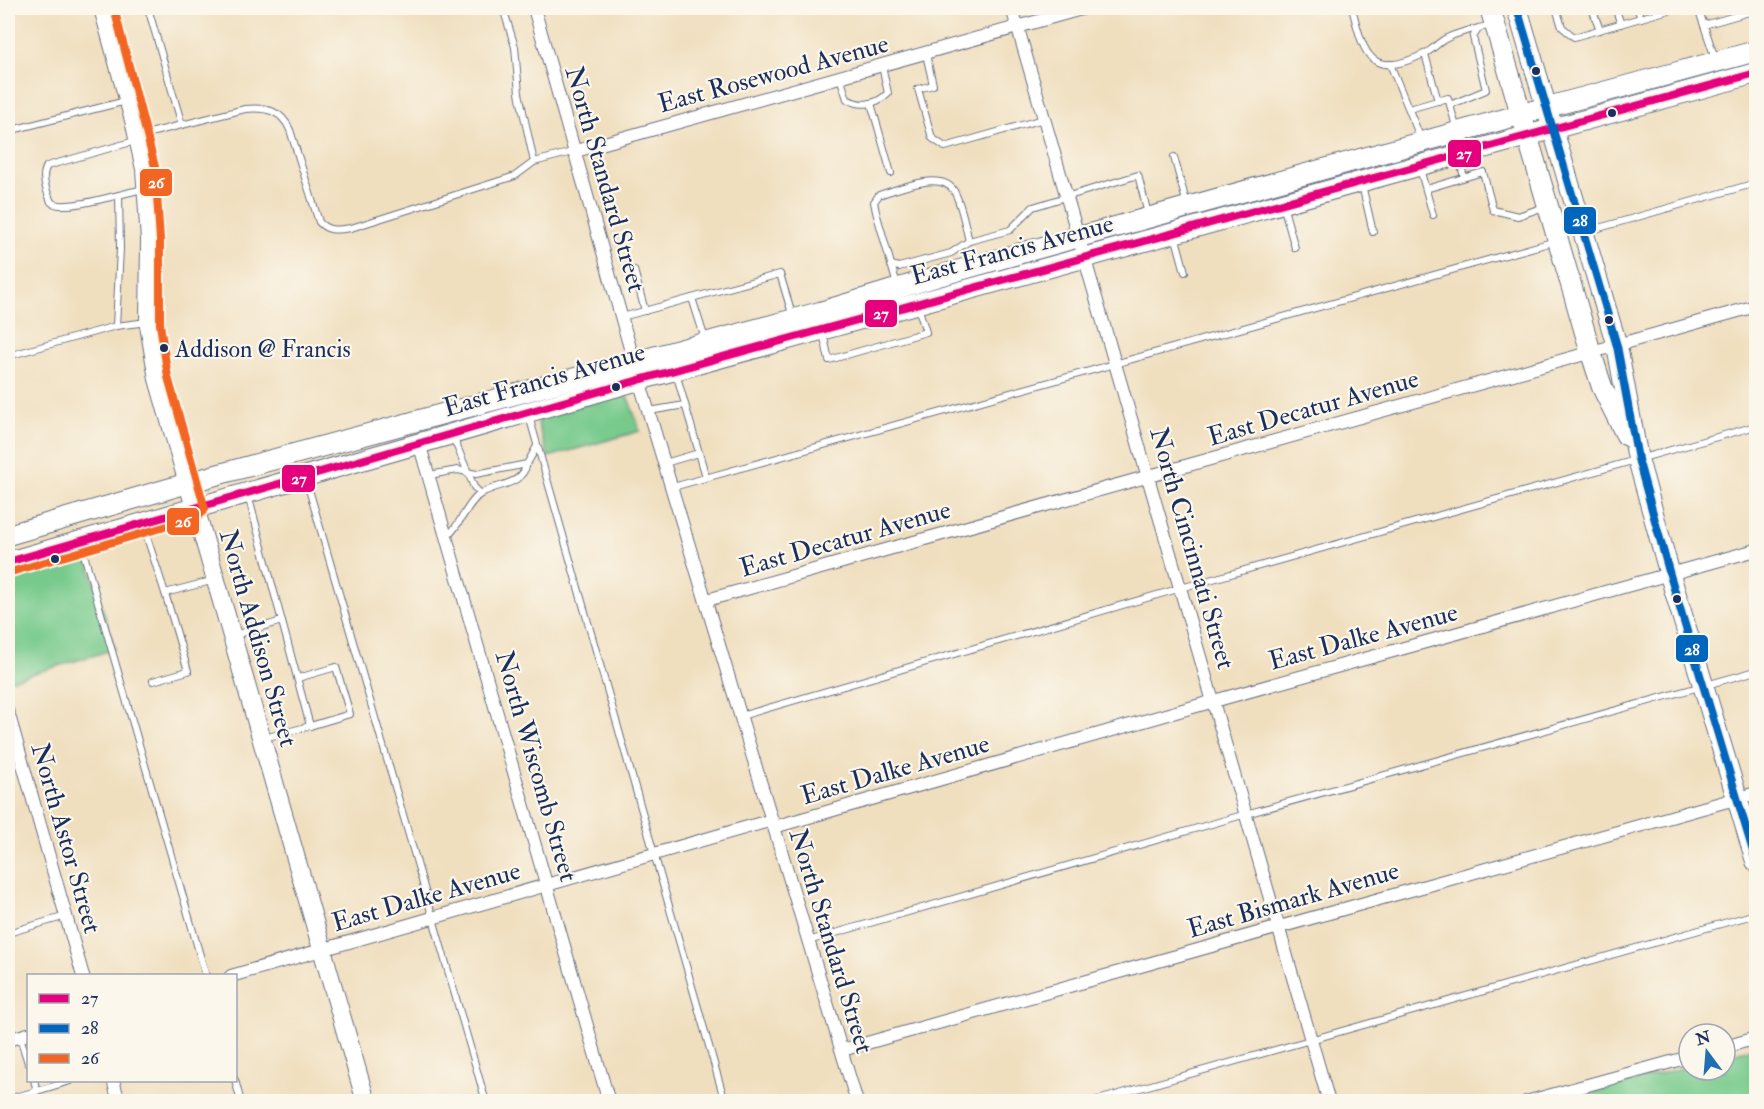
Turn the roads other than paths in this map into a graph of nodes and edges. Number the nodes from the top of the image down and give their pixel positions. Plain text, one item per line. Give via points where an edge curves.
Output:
1 (103, 8) edge
2 (148, 8) edge
3 (502, 8) edge
4 (534, 8) edge
5 (1012, 8) edge
6 (1085, 8) edge
7 (1352, 8) edge
8 (1517, 8) edge
9 (1556, 8) edge
10 (1615, 8) edge
11 (1637, 8) edge
12 (1676, 8) edge
13 (1698, 8) edge
14 (1662, 9) edge
15 (1756, 10) edge
16 (1593, 11) dead end
17 (1641, 18) junction
18 (1488, 20) edge
19 (1621, 24) junction
20 (1704, 25) junction
21 (1017, 26) junction
22 (1600, 30) junction
23 (1756, 51) edge
24 (926, 54) junction
25 (1425, 54) junction
26 (1716, 61) junction
27 (1390, 64) junction
28 (882, 66) junction
29 (1756, 73) edge
30 (840, 77) junction
31 (129, 100) junction
32 (1438, 101) junction
33 (871, 103) junction
34 (1450, 105) junction
35 (1544, 108) junction
36 (1409, 109) junction
37 (1521, 115) junction
38 (1043, 119) junction
39 (182, 125) junction
40 (1551, 130) junction
41 (8, 131) edge
42 (1458, 132) junction
43 (1527, 136) junction
44 (138, 138) junction
45 (1422, 143) junction
46 (576, 151) junction
47 (1458, 155) junction
48 (1174, 157) dead end
49 (534, 162) junction
50 (1419, 166) junction
51 (891, 173) dead end
52 (1464, 177) junction
53 (1361, 182) junction
54 (1756, 183) edge
55 (146, 189) junction
56 (1426, 189) junction
57 (119, 195) junction
58 (1065, 196) junction
59 (1283, 203) junction
60 (1547, 206) junction
61 (1188, 208) junction
62 (1433, 215) dead end
63 (1149, 219) junction
64 (1373, 232) dead end
65 (1175, 233) junction
66 (1582, 233) junction
67 (1079, 238) junction
68 (1557, 240) junction
69 (969, 241) junction
70 (1295, 248) dead end
71 (1085, 257) junction
72 (891, 265) junction
73 (939, 266) junction
74 (634, 270) dead end
75 (1185, 272) dead end
76 (901, 287) junction
77 (692, 298) junction
78 (917, 303) junction
79 (1756, 306) edge
80 (645, 311) junction
81 (621, 318) junction
82 (793, 319) junction
83 (149, 322) junction
84 (116, 326) junction
85 (822, 330) junction
86 (707, 342) junction
87 (1617, 346) junction
88 (1591, 353) junction
89 (8, 356) edge
90 (1117, 363) junction
91 (675, 370) junction
92 (636, 371) junction
93 (685, 405) junction
94 (649, 411) junction
95 (528, 412) junction
96 (1756, 426) edge
97 (451, 434) junction
98 (419, 443) junction
99 (537, 446) junction
100 (699, 453) junction
101 (1638, 459) junction
102 (665, 463) junction
103 (527, 464) junction
104 (466, 471) junction
105 (428, 475) junction
106 (305, 476) junction
107 (1150, 476) junction
108 (706, 477) junction
109 (188, 484) junction
110 (673, 487) junction
111 (247, 492) junction
112 (481, 494) junction
113 (195, 507) junction
114 (142, 522) junction
115 (8, 535) edge
116 (446, 537) junction
117 (80, 540) junction
118 (1756, 550) edge
119 (8, 562) edge
120 (1670, 575) junction
121 (215, 580) junction
122 (1181, 588) junction
123 (165, 593) junction
124 (707, 600) junction
125 (282, 621) junction
126 (232, 636) junction
127 (1756, 671) edge
128 (298, 678) junction
129 (153, 681) dead end
130 (1702, 686) junction
131 (1214, 701) junction
132 (8, 712) edge
133 (741, 716) junction
134 (310, 726) junction
135 (260, 739) junction
136 (1747, 795) edge
137 (1246, 814) junction
138 (773, 824) junction
139 (655, 854) junction
140 (1756, 861) edge
141 (549, 884) junction
142 (1756, 914) edge
143 (66, 916) junction
144 (432, 918) junction
145 (1279, 926) junction
146 (8, 933) edge
147 (808, 941) junction
148 (322, 949) junction
149 (83, 974) edge
150 (206, 974) edge
151 (234, 974) edge
152 (19, 1036) edge
153 (1756, 1038) edge
154 (1311, 1039) junction
155 (1737, 1044) edge
156 (842, 1050) junction
157 (1677, 1059) edge
158 (27, 1061) edge
159 (35, 1082) edge
160 (67, 1082) edge
161 (114, 1082) edge
162 (236, 1082) edge
163 (37, 1091) junction
164 (8, 1099) edge
165 (119, 1101) edge
166 (241, 1101) edge
167 (366, 1101) edge
168 (486, 1101) edge
169 (609, 1101) edge
170 (725, 1101) edge
171 (857, 1101) edge
172 (1091, 1101) edge
173 (1329, 1101) edge
174 (1526, 1101) edge

1 - 31 street, North Addison Street
2 - 39 lane
3 - 49 lane via 515,47 519,93
4 - 46 street, North Standard Street
5 - 21 street, North Cincinnati Street
6 - 21 street, East Rosewood Avenue
7 - 27 lane via 1365,53 1380,64
8 - 35 main road
9 - 22 lane via 1562,27 1574,37
10 - 19 lane
11 - 17 lane
12 - 14 lane
13 - 20 lane
14 - 17 lane
15 - 20 lane
16 - 22 lane
17 - 19 lane
18 - 25 lane via 1448,37
18 - 34 lane via 1473,37 1486,90
18 - 37 main road
19 - 22 lane
20 - 26 lane
21 - 24 street, East Rosewood Avenue
21 - 38 street, North Cincinnati Street
23 - 26 main road, East Francis Avenue
24 - 28 street, East Rosewood Avenue
24 - 38 lane via 933,85 918,89 932,138 945,147
25 - 27 lane
25 - 32 lane
26 - 35 main road, East Francis Avenue
27 - 36 lane
28 - 30 street, East Rosewood Avenue
28 - 33 lane via 888,93
29 - 40 main road, East Francis Avenue
30 - 33 lane via 847,99 856,105
30 - 46 street, East Rosewood Avenue
31 - 41 lane
31 - 44 street, North Addison Street
32 - 34 lane via 1448,98
32 - 36 lane
33 - 51 lane
34 - 42 lane
35 - 37 main road, East Francis Avenue
35 - 40 main road
36 - 45 lane
37 - 42 main road, East Francis Avenue
37 - 43 main road
38 - 58 street, North Cincinnati Street
39 - 44 lane
39 - 49 lane via 259,108 280,115 290,130 319,222 333,231 515,176
40 - 43 main road, East Francis Avenue
40 - 66 main road
42 - 45 main road, East Francis Avenue
43 - 47 main road, East Francis Avenue
43 - 60 main road
44 - 55 street, North Addison Street
44 - 57 lane via 44,169 44,182 53,205
45 - 61 main road, East Francis Avenue
46 - 49 lane
46 - 81 street, North Standard Street
47 - 50 main road, East Francis Avenue
47 - 52 lane
48 - 61 lane
50 - 53 main road, East Francis Avenue
50 - 56 lane
52 - 56 lane
52 - 60 lane via 1483,172 1492,210 1518,216
53 - 59 main road, East Francis Avenue
53 - 64 lane
54 - 66 lane
55 - 57 lane
55 - 83 street, North Addison Street
56 - 62 lane
57 - 84 lane
58 - 63 lane via 1138,175
58 - 67 street, North Cincinnati Street
58 - 69 lane via 1032,207 1010,230
59 - 65 main road, East Francis Avenue
59 - 70 lane
60 - 68 main road
61 - 63 main road, East Francis Avenue
63 - 67 main road, East Francis Avenue
65 - 71 main road, East Francis Avenue
65 - 75 lane
66 - 87 main road
67 - 71 street, North Cincinnati Street
67 - 73 main road, East Francis Avenue
68 - 88 main road
68 - 90 lane
69 - 72 lane via 954,191 944,182 879,195 874,202
69 - 73 lane
71 - 78 main road, East Francis Avenue
71 - 90 street, North Cincinnati Street
72 - 73 lane
72 - 76 lane
73 - 76 main road, East Francis Avenue
74 - 80 lane
76 - 82 main road, East Francis Avenue
77 - 80 lane
77 - 82 lane via 780,274
77 - 86 lane
78 - 85 main road, East Francis Avenue
78 - 85 lane via 926,332 829,360
79 - 87 street, East Decatur Avenue
80 - 81 lane
81 - 92 street, North Standard Street
82 - 86 main road, East Francis Avenue
83 - 84 lane
83 - 109 street, North Addison Street via 158,379
84 - 89 lane
85 - 91 main road, East Francis Avenue
86 - 92 main road, East Francis Avenue
87 - 88 street, East Decatur Avenue
87 - 101 main road
88 - 101 main road via 1602,387
88 - 107 street, East Decatur Avenue
90 - 107 street, North Cincinnati Street
90 - 108 lane
91 - 92 main road, East Francis Avenue
91 - 93 lane
92 - 94 street, North Standard Street
92 - 95 main road, East Francis Avenue
92 - 109 main road, East Francis Avenue
93 - 94 lane
93 - 100 lane
94 - 102 street, North Standard Street
95 - 97 main road, East Francis Avenue
95 - 99 lane
96 - 101 lane
97 - 98 main road, East Francis Avenue
97 - 104 lane
98 - 105 street, North Wiscomb Street
98 - 106 main road, East Francis Avenue
99 - 103 lane
99 - 139 lane
100 - 102 lane
100 - 108 lane
101 - 120 main road
101 - 122 lane
102 - 110 street, North Standard Street
103 - 104 lane via 476,474
103 - 112 lane via 518,479
104 - 105 lane
104 - 112 lane
105 - 116 street, North Wiscomb Street
106 - 111 main road, East Francis Avenue
106 - 144 lane
107 - 122 street, North Cincinnati Street
107 - 124 street, East Decatur Avenue
108 - 110 lane
109 - 113 street, North Addison Street
109 - 115 main road, East Francis Avenue
110 - 124 street, North Standard Street
111 - 113 main road, East Francis Avenue
111 - 125 lane
112 - 116 lane via 459,526
113 - 114 main road, East Francis Avenue
113 - 121 street, North Addison Street
114 - 117 main road, East Francis Avenue
114 - 123 lane
116 - 141 street, North Wiscomb Street
117 - 119 main road, East Francis Avenue
117 - 150 lane
118 - 120 street, East Dalke Avenue
120 - 130 main road
120 - 131 street, East Dalke Avenue
121 - 123 lane
121 - 126 street, North Addison Street
122 - 131 street, North Cincinnati Street
122 - 133 lane
123 - 129 lane via 188,671
124 - 133 street, North Standard Street
125 - 126 lane
125 - 128 lane
126 - 135 street, North Addison Street
127 - 130 lane
128 - 134 lane
128 - 134 lane via 336,667 350,714
130 - 136 main road
130 - 137 lane
131 - 137 street, North Cincinnati Street
131 - 138 street, East Dalke Avenue
132 - 143 street, North Astor Street
133 - 138 street, North Standard Street
134 - 135 lane
135 - 148 street, North Addison Street
136 - 140 main road
136 - 145 street, East Bismark Avenue
137 - 145 street, North Cincinnati Street
137 - 147 lane
138 - 139 street, East Dalke Avenue
138 - 147 street, North Standard Street
139 - 141 street, East Dalke Avenue
139 - 170 lane
141 - 144 street, East Dalke Avenue
141 - 169 street, North Wiscomb Street
142 - 154 lane
143 - 146 lane
143 - 149 street, North Astor Street
144 - 148 street, East Dalke Avenue
144 - 168 lane
145 - 154 street, North Cincinnati Street
145 - 156 street, East Bismark Avenue
147 - 156 street, North Standard Street
148 - 151 street, East Dalke Avenue
148 - 167 street, North Addison Street
152 - 158 lane
153 - 155 street
154 - 172 lane
154 - 173 street, North Cincinnati Street
156 - 171 street, North Standard Street
157 - 174 street
159 - 163 lane
160 - 163 lane
161 - 165 street
162 - 166 lane
163 - 164 lane

